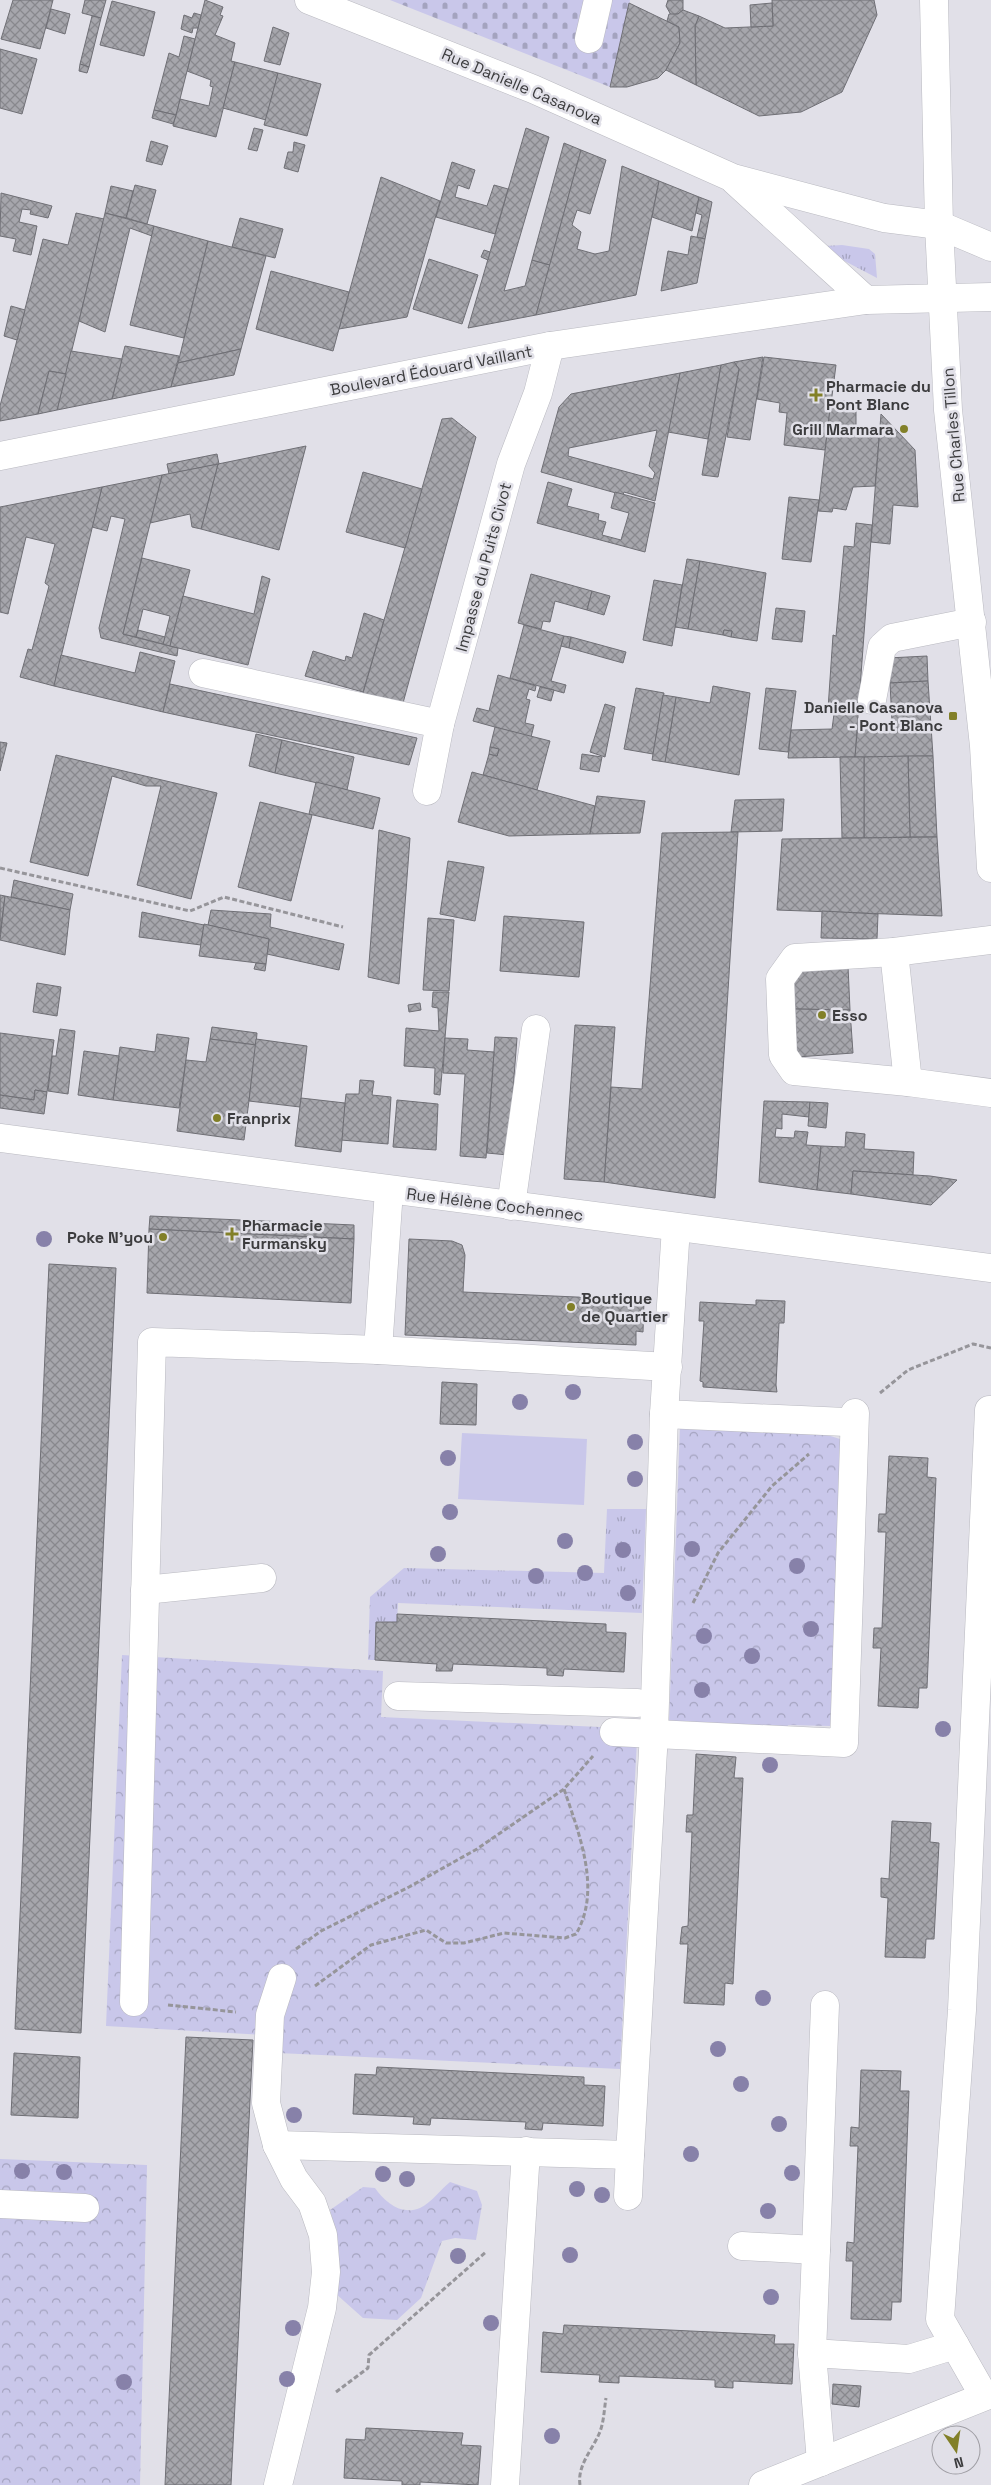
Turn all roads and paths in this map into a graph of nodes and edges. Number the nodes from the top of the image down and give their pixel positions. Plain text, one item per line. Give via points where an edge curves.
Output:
1 (309, 0) edge
2 (598, 0) edge
3 (934, 0) edge
4 (589, 39) dead end
5 (732, 178) junction
6 (939, 225) junction
7 (991, 247) edge
8 (991, 297) edge
9 (943, 299) junction
10 (866, 300) junction
11 (550, 346) junction
12 (0, 456) edge
13 (972, 622) junction
14 (203, 673) dead end
15 (872, 700) dead end
16 (440, 724) junction
17 (427, 791) dead end
18 (0, 868) edge
19 (991, 868) edge
20 (343, 927) dead end
21 (991, 940) edge
22 (894, 952) junction
23 (536, 1028) dead end
24 (908, 1082) junction
25 (991, 1093) edge
26 (0, 1138) edge
27 (389, 1190) junction
28 (511, 1206) junction
29 (676, 1227) junction
30 (991, 1268) edge
31 (378, 1350) junction
32 (668, 1367) junction
33 (991, 1410) edge
34 (664, 1414) junction
35 (262, 1578) dead end
36 (145, 1590) junction
37 (398, 1696) dead end
38 (637, 1703) dead end
39 (614, 1732) dead end
40 (654, 1733) junction
41 (564, 1789) dead end
42 (282, 1978) dead end
43 (134, 2002) dead end
44 (825, 2005) dead end
45 (270, 2015) junction
46 (277, 2145) junction
47 (526, 2151) junction
48 (630, 2155) junction
49 (628, 2196) dead end
50 (0, 2204) edge
51 (85, 2208) dead end
52 (522, 2220) junction
53 (742, 2246) dead end
54 (816, 2250) junction
55 (955, 2345) junction
56 (812, 2353) junction
57 (368, 2368) dead end
58 (988, 2395) edge
59 (606, 2398) dead end
60 (821, 2462) junction
61 (278, 2485) edge
62 (505, 2485) edge
63 (580, 2485) edge
64 (763, 2485) edge

1 - 5 street, Rue Danielle Casanova via 533,89
2 - 4 street
3 - 6 street, Rue Charles Tillon
5 - 6 street, Rue Danielle Casanova via 884,218
5 - 10 street, Rue Danielle Casanova
6 - 7 street, Rue Danielle Casanova
6 - 9 street, Rue Charles Tillon
8 - 9 street
9 - 10 street
9 - 13 street, Rue Charles Tillon via 948,410
10 - 11 street, Boulevard Édouard Vaillant
11 - 12 street, Boulevard Édouard Vaillant
11 - 16 street, Impasse du Puits Civot via 538,393 511,464
13 - 15 street via 892,638 882,647
13 - 19 street, Rue Charles Tillon
14 - 16 street
16 - 17 street, Impasse du Puits Civot
18 - 20 path via 190,911 224,897
21 - 22 street
22 - 24 street
22 - 24 street via 795,958 780,979 783,1056 794,1071
23 - 28 street
24 - 25 street
26 - 27 street, Rue Hélène Cochennec
27 - 28 street, Rue Hélène Cochennec
27 - 31 street
28 - 29 street, Rue Hélène Cochennec
29 - 30 street, Rue Hélène Cochennec
29 - 32 street
31 - 32 street
31 - 36 street via 152,1342
32 - 34 street
33 - 55 street via 988,1420 962,2010 940,2319
34 - 40 street
34 - 40 street via 850,1417 844,1743
35 - 36 street
36 - 43 street
37 - 38 street
39 - 40 street
40 - 48 street
41 - 45 path via 585,1852 587,1903 584,1921 576,1934 565,1938 504,1933 464,1943 446,1943 426,1930 408,1934 371,1945
42 - 45 street
44 - 54 street
45 - 46 street via 266,2103
46 - 47 street
46 - 61 street via 294,2179 312,2203 323,2235 326,2272 322,2308
47 - 48 street
47 - 52 street
48 - 49 street
50 - 51 street
52 - 57 path via 369,2355
52 - 62 street
53 - 54 street
54 - 56 street
55 - 56 street via 909,2359
55 - 58 street
56 - 60 street
58 - 60 street
59 - 63 path via 600,2432 582,2467
60 - 64 street

